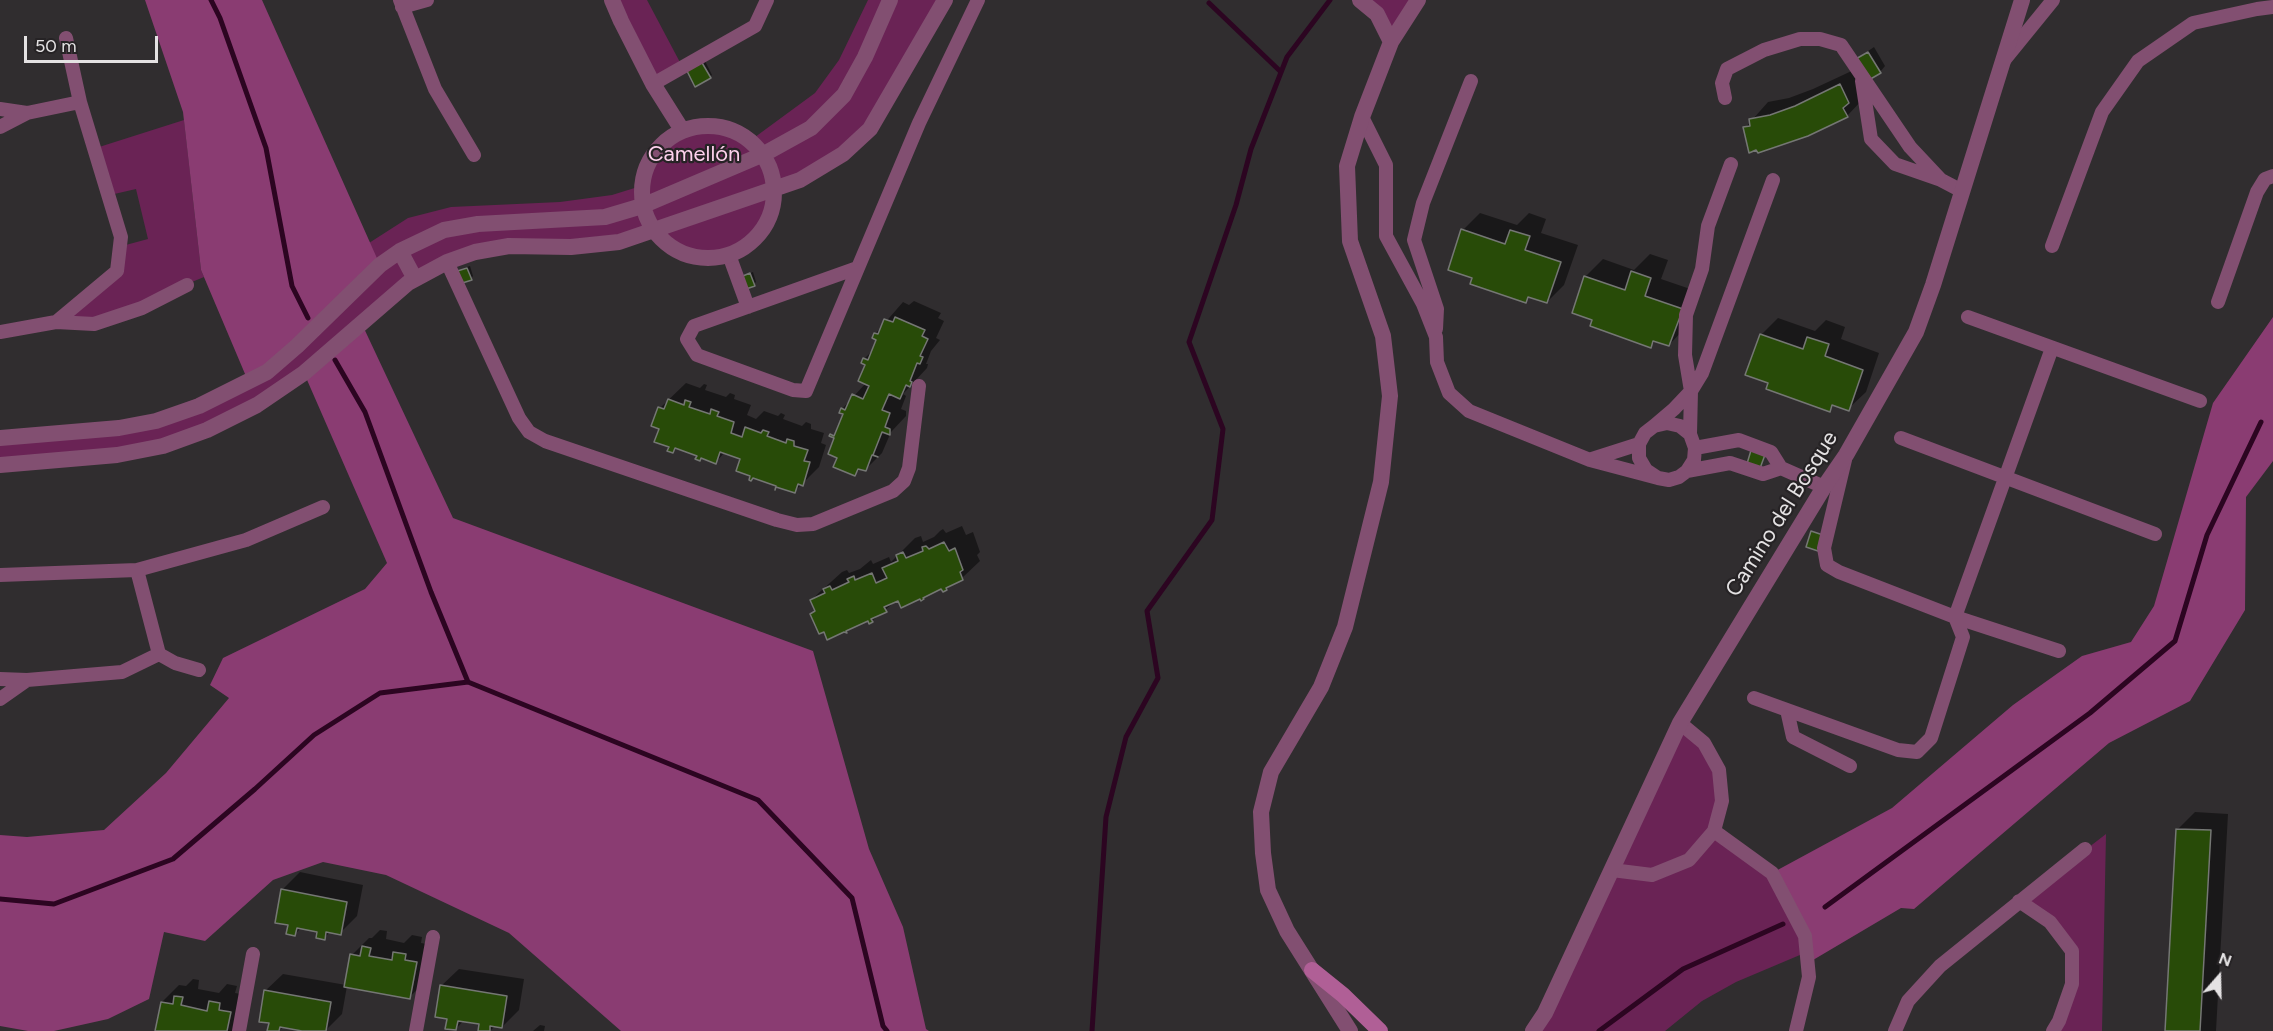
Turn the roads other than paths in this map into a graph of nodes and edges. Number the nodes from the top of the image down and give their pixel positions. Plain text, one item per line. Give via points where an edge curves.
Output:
1 (427, 0) edge
2 (612, 0) edge
3 (767, 0) edge
4 (890, 0) edge
5 (945, 0) edge
6 (978, 0) edge
7 (1360, 0) edge
8 (1418, 0) edge
9 (2022, 0) edge
10 (2053, 0) edge
11 (401, 4) edge
12 (2273, 8) edge
13 (66, 38) dead end
14 (1391, 42) junction
15 (2002, 63) junction
16 (1861, 75) junction
17 (1471, 81) dead end
18 (653, 84) junction
19 (1725, 98) dead end
20 (80, 102) junction
21 (0, 109) edge
22 (27, 113) junction
23 (1362, 117) junction
24 (0, 127) edge
25 (682, 130) junction
26 (764, 154) junction
27 (474, 155) dead end
28 (1731, 164) dead end
29 (2273, 176) edge
30 (1773, 180) dead end
31 (1941, 180) junction
32 (775, 190) junction
33 (1962, 191) junction
34 (642, 206) junction
35 (654, 231) junction
36 (2052, 246) dead end
37 (400, 251) junction
38 (729, 255) junction
39 (447, 262) junction
40 (857, 268) junction
41 (416, 279) junction
42 (187, 285) dead end
43 (2218, 302) dead end
44 (748, 307) junction
45 (1968, 317) dead end
46 (56, 322) junction
47 (0, 332) edge
48 (1436, 337) junction
49 (2052, 348) junction
50 (919, 386) dead end
51 (1690, 391) junction
52 (2200, 401) dead end
53 (1654, 426) junction
54 (0, 438) edge
55 (1901, 438) dead end
56 (1693, 441) junction
57 (1639, 444) junction
58 (1846, 455) junction
59 (1590, 460) junction
60 (0, 465) edge
61 (1781, 468) junction
62 (1688, 471) junction
63 (2005, 477) junction
64 (1658, 478) junction
65 (1824, 487) junction
66 (323, 507) dead end
67 (2155, 534) dead end
68 (137, 570) junction
69 (0, 575) edge
70 (1955, 617) junction
71 (2059, 651) dead end
72 (159, 654) junction
73 (199, 670) dead end
74 (0, 679) edge
75 (27, 680) junction
76 (1754, 698) dead end
77 (0, 699) edge
78 (1787, 710) junction
79 (1680, 723) junction
80 (1850, 766) dead end
81 (1714, 831) junction
82 (2085, 849) dead end
83 (1612, 870) junction
84 (2019, 901) junction
85 (433, 937) dead end
86 (252, 954) dead end
87 (1312, 970) junction
88 (239, 1031) edge
89 (416, 1031) edge
90 (1350, 1031) edge
91 (1380, 1031) edge
92 (1533, 1031) edge
93 (1796, 1031) edge
94 (1895, 1031) edge
95 (2052, 1031) edge

1 - 11 street
2 - 18 street
3 - 18 street via 755,26
4 - 26 street via 844,96 810,128
5 - 32 street via 870,129 820,170
6 - 40 street via 919,123
7 - 14 street via 1377,14
8 - 14 street
9 - 15 street, Camino del Bosque
10 - 15 street
11 - 27 street via 435,89
12 - 36 street via 2193,23 2138,61 2102,112
13 - 20 street
14 - 23 street
15 - 33 street, Camino del Bosque
16 - 19 street via 1841,45 1800,39 1764,50 1727,69 1722,83
16 - 31 street via 1910,147
16 - 31 street via 1871,139 1895,164
17 - 48 street via 1423,203 1414,240 1437,309
18 - 25 street
20 - 22 street
20 - 46 street via 121,245 117,271
21 - 22 street
22 - 24 street
23 - 48 street via 1386,165 1386,236
23 - 87 street via 1347,166 1350,241 1383,336 1390,396 1381,482 1345,627 1321,687 1271,772 1262,812 1268,890 1287,931
25 - 26 street via 712,125 741,134
25 - 34 street via 657,148 652,157 643,175
26 - 32 street
26 - 34 street
28 - 51 street via 1708,226 1702,269 1686,315 1685,354
29 - 43 street via 2265,179 2257,192
30 - 51 street via 1702,373
31 - 33 street
32 - 35 street
32 - 38 street via 768,223 745,248
33 - 58 street, Camino del Bosque via 1916,332
34 - 35 street
34 - 37 street via 605,217 478,224 444,230
35 - 38 street via 680,253 714,259
35 - 39 street via 619,242 571,247 509,246
37 - 41 street
37 - 54 street via 380,265 267,372 199,406 119,428
38 - 44 street
39 - 41 street
39 - 50 street via 519,418 530,432 544,441 777,520 813,524 893,491 904,481
40 - 44 street
40 - 44 street via 806,391 793,390 697,355 687,339 694,326
41 - 60 street via 304,373 257,405 207,430 163,446 117,455
42 - 46 street via 142,308 94,324
45 - 49 street
46 - 47 street
48 - 59 street via 1437,362 1449,393 1469,411
49 - 52 street
49 - 63 street
51 - 53 street
51 - 56 street
53 - 56 street via 1680,426
53 - 57 street
55 - 63 street
56 - 61 street via 1739,440 1771,452
56 - 62 street via 1694,460
57 - 59 street
57 - 64 street via 1639,458 1646,470
58 - 65 street, Camino del Bosque
58 - 70 street via 1824,548 1827,565
59 - 64 street
61 - 62 street via 1763,474 1730,464
61 - 65 street
62 - 64 street via 1669,480
63 - 67 street
63 - 70 street
65 - 79 street, Camino del Bosque
66 - 68 street via 246,540
68 - 69 street
68 - 72 street
70 - 71 street
70 - 78 street via 1963,637 1931,738 1917,752 1898,750
72 - 73 street
72 - 75 street via 122,672
74 - 75 street
75 - 77 street
76 - 78 street
78 - 80 street via 1793,737
79 - 81 street via 1704,743 1719,770 1722,801
79 - 83 street, Camino del Bosque
81 - 83 street via 1689,860 1652,875
81 - 93 street via 1772,873 1805,936 1809,977
82 - 84 street
83 - 92 street, Camino del Bosque
84 - 94 street via 1940,966 1908,1001
84 - 95 street via 2050,922 2072,951 2072,984
85 - 89 street
86 - 88 street
87 - 90 street
87 - 91 main road

